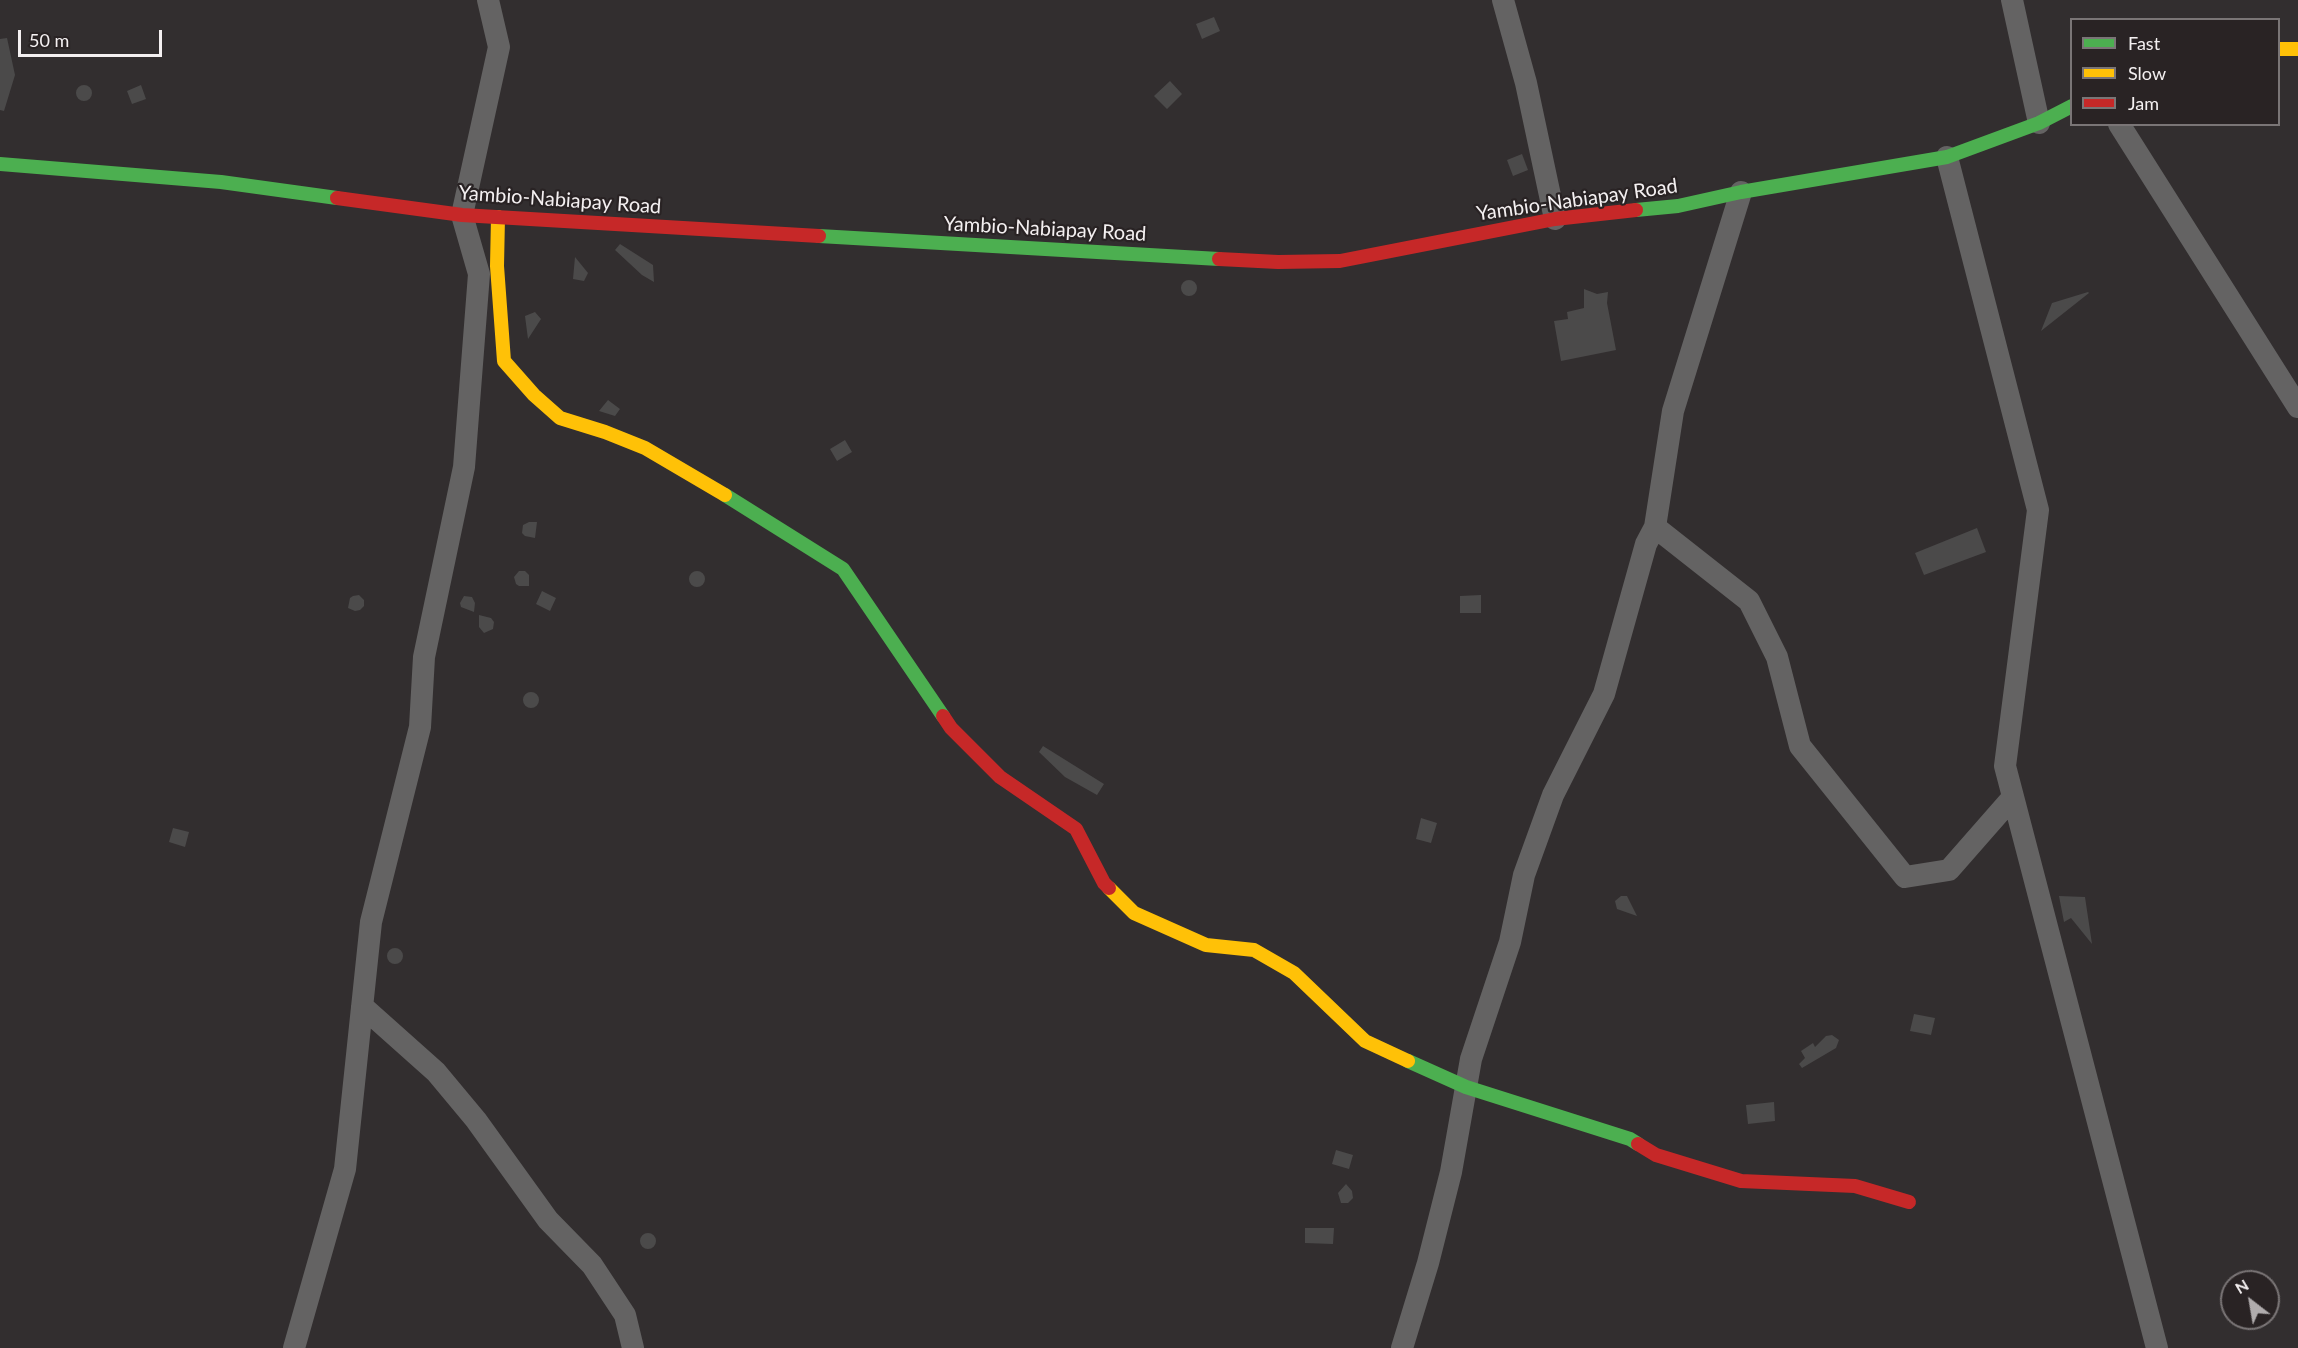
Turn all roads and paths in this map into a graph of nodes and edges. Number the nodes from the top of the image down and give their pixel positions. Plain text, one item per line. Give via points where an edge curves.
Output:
1 (488, 0) edge
2 (1503, 0) edge
3 (2012, 0) edge
4 (2280, 49) edge
5 (2298, 49) edge
6 (2070, 107) edge
7 (2039, 123) junction
8 (2120, 126) edge
9 (1947, 157) junction
10 (0, 164) edge
11 (1741, 192) junction
12 (462, 215) junction
13 (498, 217) junction
14 (1555, 219) junction
15 (2298, 407) edge
16 (1655, 527) junction
17 (2013, 796) junction
18 (362, 1006) junction
19 (1466, 1087) junction
20 (1909, 1202) dead end
21 (294, 1348) edge
22 (633, 1348) edge
23 (1402, 1348) edge
24 (2157, 1348) edge

1 - 12 street via 499,47
2 - 14 street via 1526,83
3 - 7 street
4 - 5 main road
6 - 7 main road, Yambio-Nabiapay Road
7 - 9 main road, Yambio-Nabiapay Road
8 - 15 street
9 - 11 main road, Yambio-Nabiapay Road
9 - 17 street via 2038,510 2005,766
10 - 12 main road, Yambio-Nabiapay Road via 220,182
11 - 14 main road, Yambio-Nabiapay Road via 1678,206
11 - 16 street via 1673,411
12 - 13 main road, Yambio-Nabiapay Road
12 - 18 street via 479,274 464,467 424,657 420,727 371,922
13 - 14 main road, Yambio-Nabiapay Road via 1278,262 1340,261
13 - 19 main road via 497,266 504,361 534,395 560,418 645,448 843,569 951,728 1000,777 1076,829 1104,883 1134,913 1206,945 1254,950 1294,973 1365,1041
16 - 17 street via 1749,601 1777,657 1800,746 1905,877 1949,870
16 - 19 street via 1646,544 1604,694 1553,795 1524,875 1510,942
17 - 24 street
18 - 21 street via 345,1169
18 - 22 street via 436,1072 548,1220 592,1265 625,1315
19 - 20 main road via 1630,1139 1656,1155 1741,1181 1855,1186
19 - 23 street via 1448,1184

